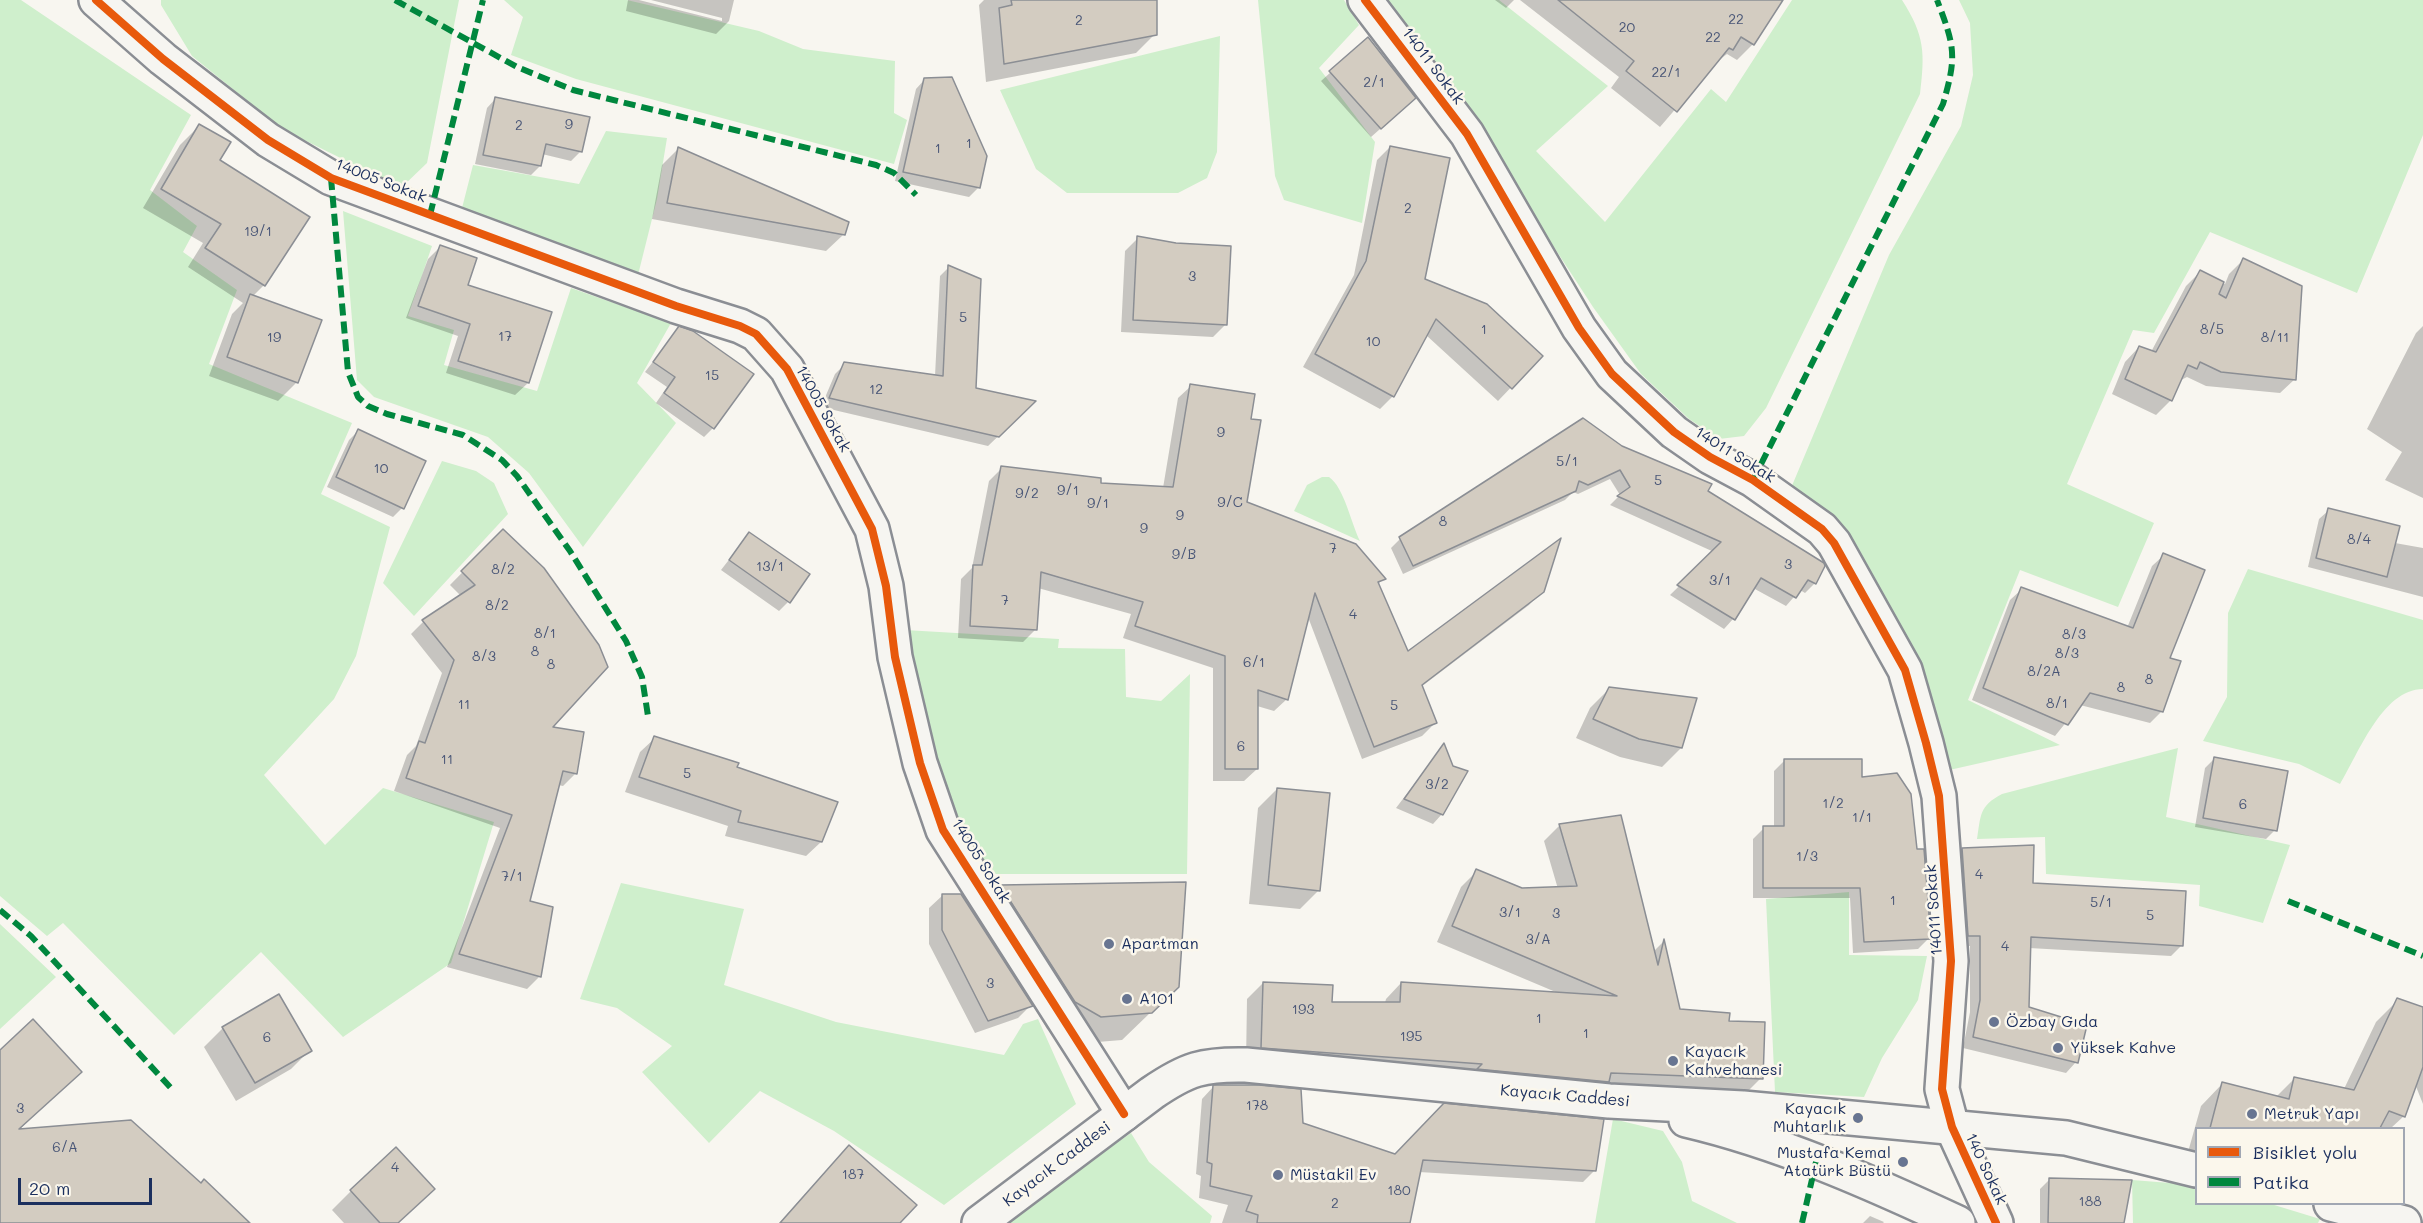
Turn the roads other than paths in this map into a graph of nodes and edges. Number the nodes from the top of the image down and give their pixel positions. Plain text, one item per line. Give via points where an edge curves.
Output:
1 (96, 0) edge
2 (1365, 0) edge
3 (1609, 1101) junction
4 (1124, 1113) junction
5 (1952, 1127) junction
6 (2195, 1170) edge
7 (2338, 1205) edge
8 (979, 1223) edge
9 (1958, 1223) edge
10 (1996, 1223) edge
11 (2404, 1223) edge

1 - 4 street, 14005 Sokak via 163,59 268,140 331,178 740,326 756,334 769,348 787,369 872,528 920,763 943,830
2 - 5 street, 14011 Sokak via 1467,134 1579,328 1612,375 1674,432 1753,480 1822,529 1834,543 1905,670 1939,796 1951,961 1942,1089
3 - 4 street, Kayacık Caddesi via 1212,1065 1179,1075
3 - 5 street, Kayacık Caddesi via 1743,1108
3 - 9 street via 1732,1131 1839,1171
4 - 8 street, Kayacık Caddesi
5 - 6 street, Kayacık Caddesi via 2066,1138
5 - 10 street, 140 Sokak
7 - 11 street

